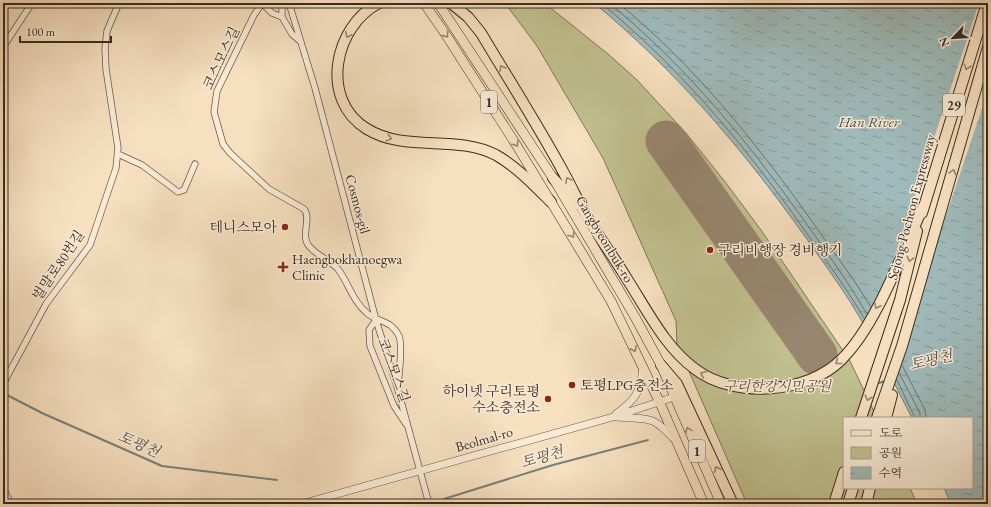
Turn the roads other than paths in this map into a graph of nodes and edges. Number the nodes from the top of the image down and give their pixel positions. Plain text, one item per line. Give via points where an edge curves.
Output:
1 (32, 3) edge
2 (119, 3) edge
3 (262, 3) edge
4 (282, 3) edge
5 (290, 3) edge
6 (424, 3) edge
7 (438, 3) edge
8 (451, 3) edge
9 (987, 3) edge
10 (376, 5) edge
11 (282, 17) junction
12 (300, 41) junction
13 (3, 47) edge
14 (988, 47) edge
15 (118, 154) junction
16 (195, 164) dead end
17 (553, 178) junction
18 (551, 202) junction
19 (923, 207) junction
20 (942, 210) junction
21 (586, 214) junction
22 (376, 320) junction
23 (661, 365) junction
24 (643, 368) junction
25 (3, 382) edge
26 (398, 390) junction
27 (674, 397) junction
28 (660, 403) junction
29 (613, 417) junction
30 (861, 417) edge
31 (877, 417) edge
32 (886, 417) edge
33 (408, 427) junction
34 (676, 441) junction
35 (421, 470) junction
36 (843, 475) edge
37 (3, 488) edge
38 (853, 489) edge
39 (870, 489) edge
40 (12, 504) edge
41 (301, 504) edge
42 (429, 504) edge
43 (704, 504) edge
44 (721, 504) edge
45 (733, 504) edge
46 (834, 504) edge
47 (848, 504) edge
48 (866, 504) edge

1 - 13 street
2 - 15 street, 벌말로80번길 via 107,31 105,53
3 - 11 street via 272,13
3 - 22 street, 코스모스길 via 217,91 214,112 223,144 269,189 304,209 307,214 305,235 308,244 337,269 353,298
4 - 11 street
5 - 12 street, Cosmos-gil
6 -> 18 highway, Gangbyeonbuk-ro / 1
7 - 17 highway, Gangbyeonbuk-ro / 1
21 -> 8 highway via 481,33 468,17
9 -> 19 highway, Sejong-Pocheon Expressway / 29
10 -> 18 highway via 362,14 350,31 337,68 337,83 342,99 354,118 378,135 402,142 462,145 496,155 524,176
11 - 12 street via 292,34
12 - 22 street, Cosmos-gil via 315,88
20 -> 14 highway, Sejong-Pocheon Expressway / 29
15 - 16 street via 142,166 178,192 184,190
15 - 25 street, 벌말로80번길 via 116,168 90,245 46,304
17 - 21 highway
17 - 23 highway, Gangbyeonbuk-ro / 1
18 -> 24 highway, Gangbyeonbuk-ro / 1 via 611,300
19 -> 21 highway via 876,310 853,346 841,360 824,372 788,386 767,389 746,388 721,382 696,370 672,349
19 -> 30 highway, Sejong-Pocheon Expressway / 29 via 900,300
20 - 31 highway, Sejong-Pocheon Expressway / 29 via 902,346
20 - 32 highway
22 - 26 street, Cosmos-gil
22 - 26 street, 코스모스길 via 386,321 400,338
22 - 33 street, 코스모스길 via 369,330 370,346 394,406
23 - 27 highway, Gangbyeonbuk-ro / 1
45 -> 23 highway via 677,384
24 - 28 highway, Gangbyeonbuk-ro / 1
24 - 29 street via 636,397
26 - 33 street, Cosmos-gil
27 - 28 street, Beolmal-ro
44 -> 27 highway, Gangbyeonbuk-ro / 1
28 - 29 street, Beolmal-ro
28 - 34 highway, Gangbyeonbuk-ro / 1
29 - 34 street via 651,419
29 - 35 street, Beolmal-ro
33 - 35 street, Cosmos-gil
34 - 43 highway, Gangbyeonbuk-ro / 1
35 - 41 street, Beolmal-ro
35 - 42 street, Cosmos-gil
36 - 46 highway
37 - 40 street
38 - 47 highway
39 - 48 highway

